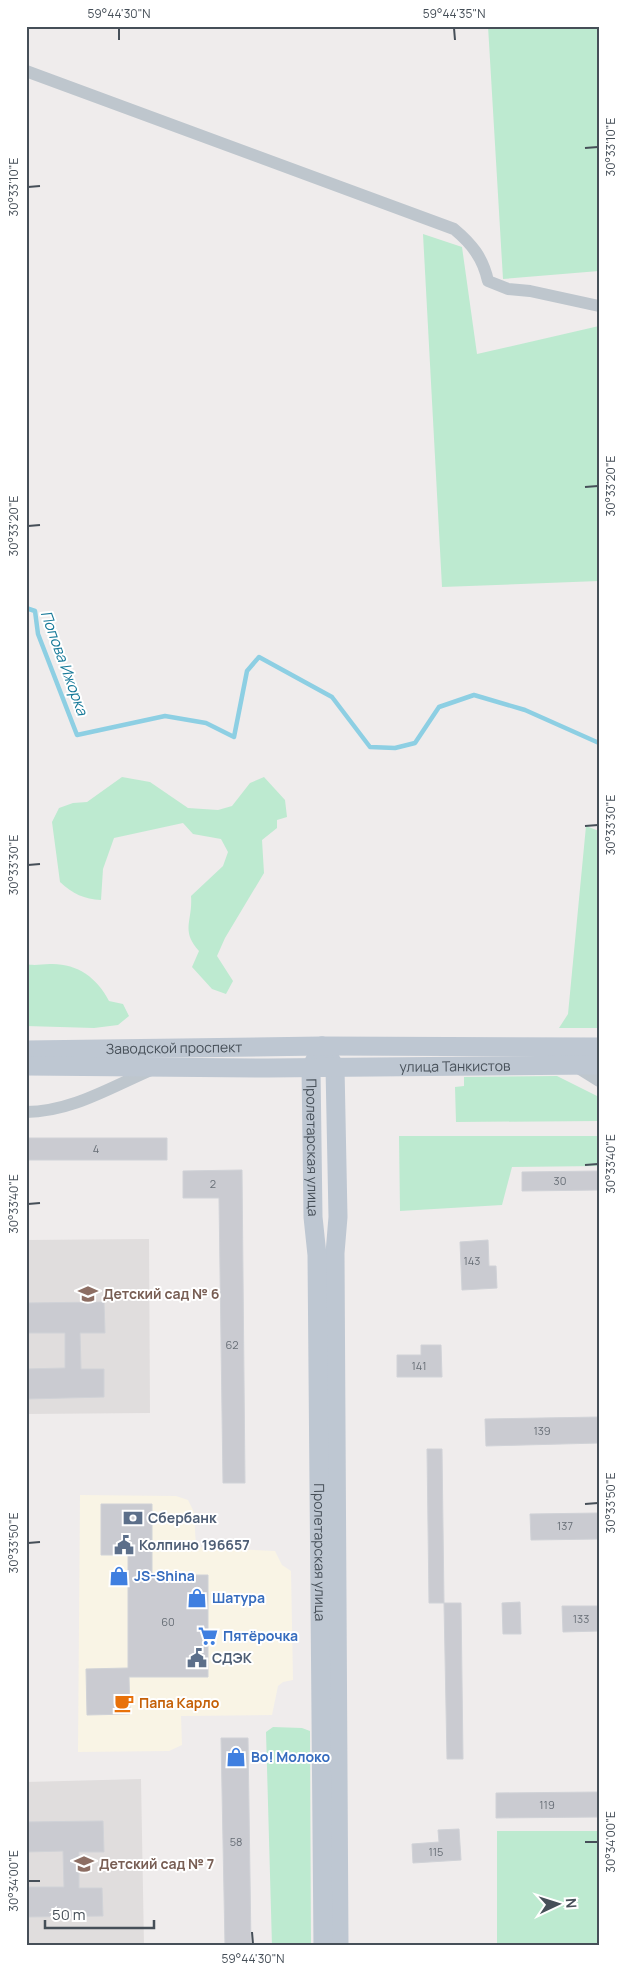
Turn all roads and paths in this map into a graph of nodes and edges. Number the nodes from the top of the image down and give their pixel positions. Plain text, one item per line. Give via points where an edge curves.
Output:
1 (26, 71) edge
2 (599, 306) edge
3 (322, 1046) junction
4 (599, 1047) edge
5 (26, 1050) edge
6 (599, 1065) edge
7 (26, 1066) edge
8 (158, 1066) junction
9 (575, 1066) junction
10 (335, 1067) junction
11 (310, 1068) junction
12 (599, 1082) edge
13 (26, 1112) edge
14 (323, 1946) edge
15 (339, 1946) edge

1 - 2 street via 454,229 471,242 484,264 488,281 508,289 530,290
3 - 4 main road, улица Танкистов
3 - 5 main road, Заводской проспект
3 - 10 main road, Пролетарская улица
3 - 11 main road, Пролетарская улица
6 - 9 main road, улица Танкистов
7 - 8 main road, Заводской проспект
8 - 11 main road, Заводской проспект
8 - 13 street via 73,1104
9 - 10 main road, улица Танкистов
9 - 12 street
10 - 11 main road, улица Танкистов
10 - 15 main road, Пролетарская улица
11 - 14 main road, Пролетарская улица via 313,1217 317,1255

